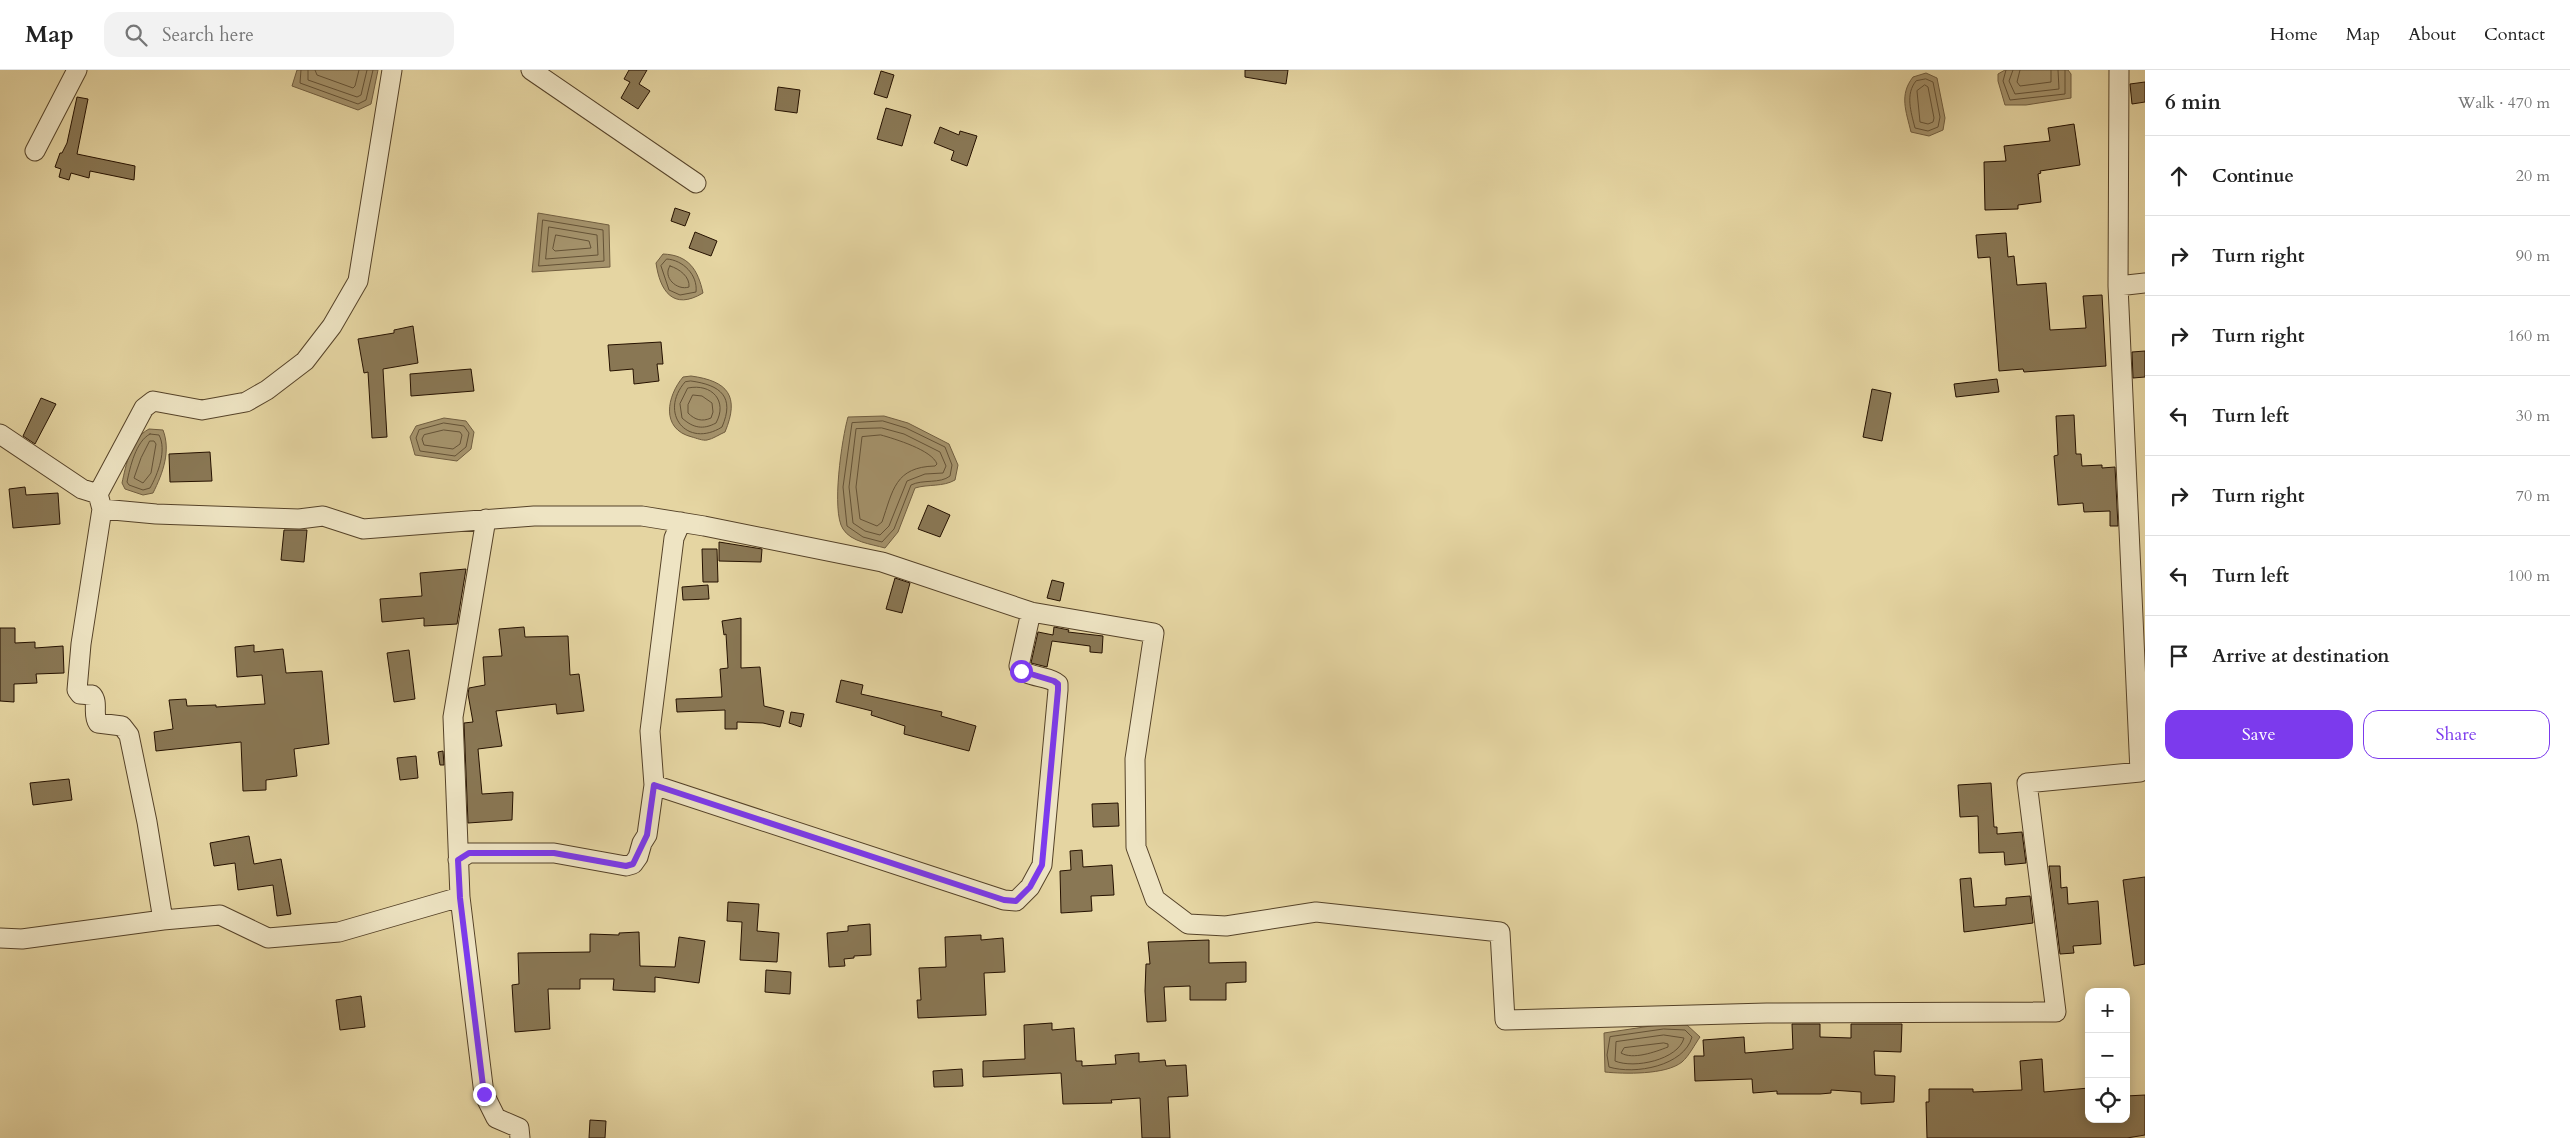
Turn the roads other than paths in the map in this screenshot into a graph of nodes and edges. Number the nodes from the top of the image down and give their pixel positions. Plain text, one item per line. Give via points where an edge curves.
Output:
1 (77, 70) edge
2 (392, 70) edge
3 (531, 70) edge
4 (2119, 70) edge
5 (35, 151) dead end
6 (696, 183) dead end
7 (2145, 283) edge
8 (2118, 286) junction
9 (0, 434) edge
10 (100, 502) junction
11 (486, 519) junction
12 (681, 522) junction
13 (1031, 612) junction
14 (2143, 772) edge
15 (654, 785) junction
16 (458, 860) junction
17 (460, 898) junction
18 (162, 920) junction
19 (0, 938) edge
20 (520, 1138) edge

1 - 5 street
2 - 10 street via 358,281 332,326 305,361 246,402 202,410 153,401 144,408
3 - 6 street
4 - 8 street
7 - 8 street
8 - 14 street
9 - 10 street
10 - 11 street via 156,514 324,516 363,529
10 - 18 street via 76,690 95,698 95,719 98,723 122,726 129,735
11 - 12 street via 604,514
11 - 16 street via 453,717
12 - 13 street via 882,562
12 - 15 street via 674,538 650,731
13 - 14 street via 1154,633 1135,759 1136,847 1155,899 1188,924 1226,926 1316,912 1500,932 1505,1020 1767,1013 2056,1012 2027,784
13 - 15 street via 1019,666 1025,672 1054,681 1058,690 1042,865 1030,887 1016,901 1004,900
15 - 16 street via 647,835 633,864 626,866 554,853 469,853
16 - 17 street
17 - 18 street via 339,932 268,938 220,915
17 - 20 street via 484,1094 496,1118 519,1128
18 - 19 street via 22,939

